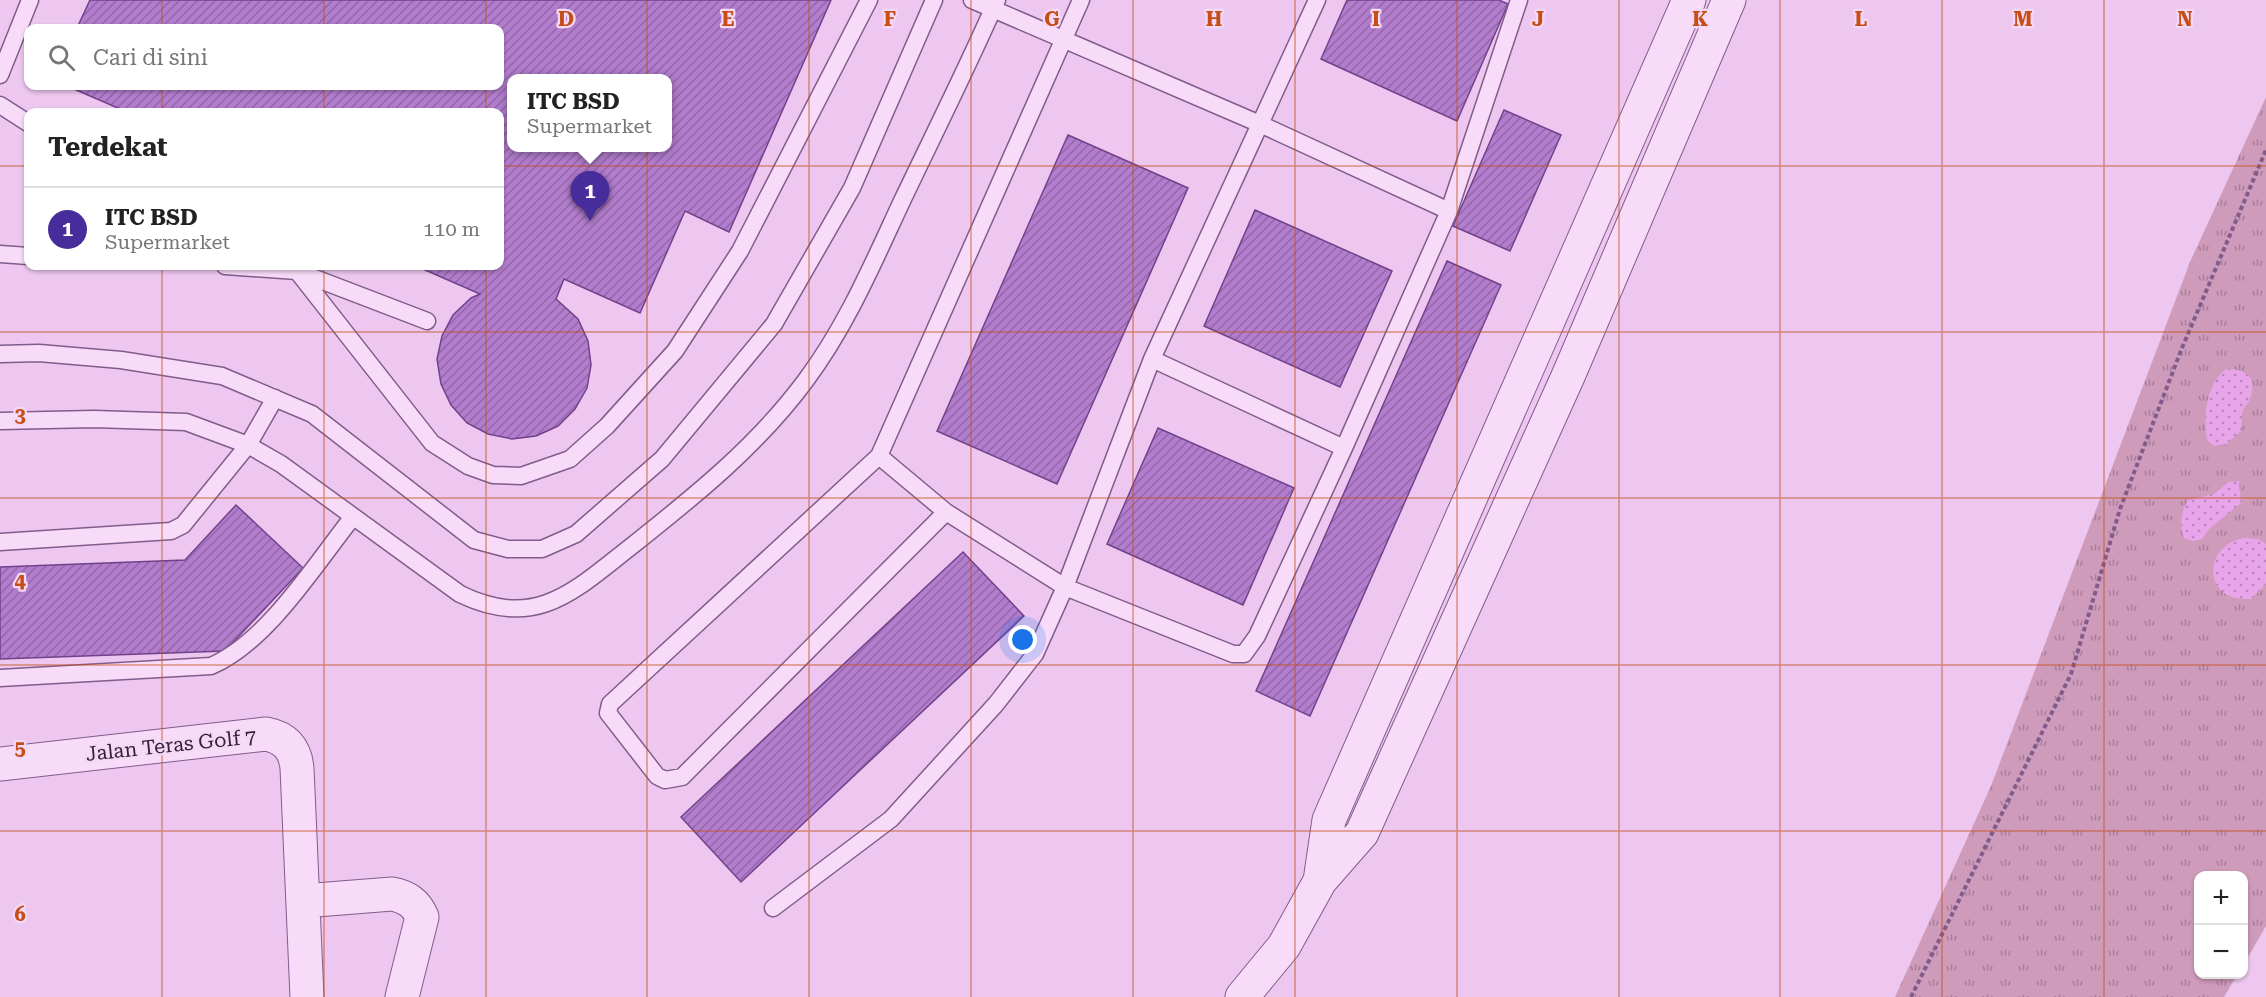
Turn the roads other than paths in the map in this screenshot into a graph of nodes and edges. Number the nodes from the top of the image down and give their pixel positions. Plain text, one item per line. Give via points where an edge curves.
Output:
1 (30, 0) edge
2 (869, 0) edge
3 (934, 0) edge
4 (972, 0) edge
5 (1081, 0) edge
6 (1317, 0) edge
7 (1519, 0) edge
8 (1689, 0) edge
9 (1729, 0) edge
10 (995, 5) edge
11 (1063, 40) junction
12 (0, 75) edge
13 (0, 105) edge
14 (24, 120) edge
15 (1260, 124) junction
16 (1449, 211) junction
17 (0, 254) edge
18 (24, 256) edge
19 (293, 270) edge
20 (296, 270) edge
21 (427, 321) dead end
22 (0, 354) edge
23 (1152, 359) junction
24 (275, 398) junction
25 (0, 421) edge
26 (248, 445) junction
27 (1344, 448) junction
28 (879, 456) junction
29 (946, 512) junction
30 (352, 518) junction
31 (0, 542) edge
32 (1065, 587) junction
33 (0, 678) edge
34 (0, 764) edge
35 (1320, 881) junction
36 (303, 901) junction
37 (773, 908) dead end
38 (307, 997) edge
39 (402, 997) edge
40 (1242, 997) edge

1 - 12 lane
2 - 19 lane via 740,251 675,351 607,426 570,459 521,476 493,475 468,466 432,443
3 - 24 lane via 852,188 774,324 662,459 576,534 542,549 508,549 474,540 312,414
4 - 10 lane
5 - 11 lane
6 - 15 lane
7 - 16 lane
8 - 35 street via 1329,820
9 - 35 street via 1569,374 1362,833
10 - 11 lane
10 - 30 lane via 845,322 806,381 750,446 688,501 575,590 532,607 503,608 460,594
11 - 15 lane
11 - 28 lane
13 - 14 lane
15 - 16 lane
15 - 23 lane
16 - 27 lane
17 - 18 lane
20 - 21 lane
22 - 24 lane via 121,360 222,376
23 - 27 lane
23 - 32 lane
24 - 26 lane
25 - 26 lane via 186,422
26 - 30 lane via 281,464
26 - 31 lane via 183,525 171,531
27 - 32 lane via 1257,636 1244,654 1233,654
28 - 29 lane
28 - 29 lane via 610,704 608,713 657,776 673,780 682,777
29 - 32 lane
30 - 33 lane via 265,627 228,659 211,666
32 - 37 lane via 1035,654 996,704 891,819
34 - 36 street, Jalan Teras Golf 7 via 276,736 288,743 296,758
35 - 40 street via 1284,946
36 - 38 street, Jalan Teras Golf 7
36 - 39 street via 392,894 404,896 418,908 422,917

